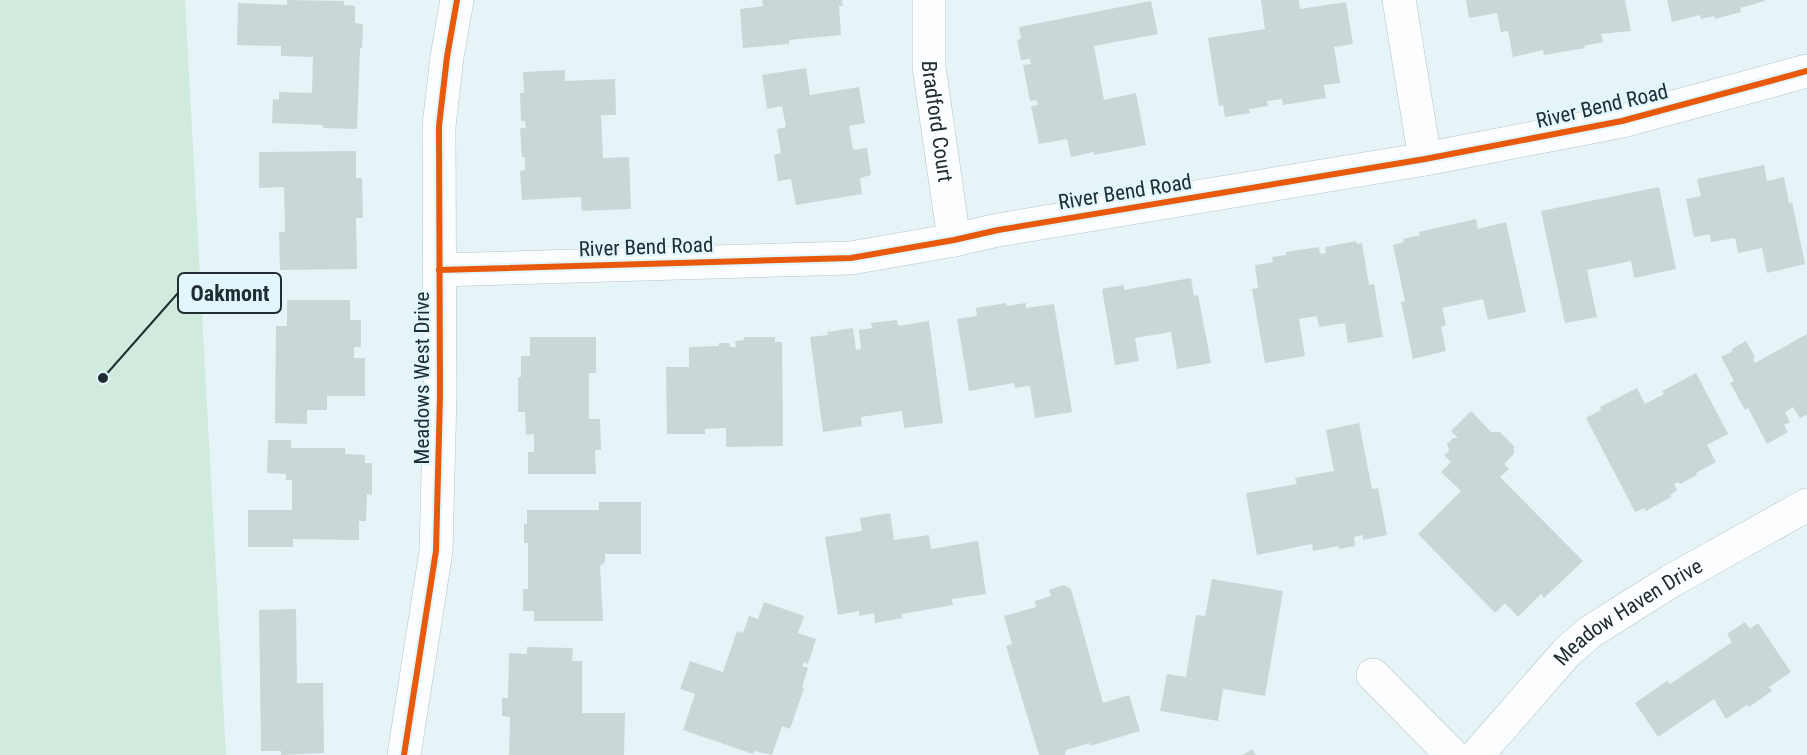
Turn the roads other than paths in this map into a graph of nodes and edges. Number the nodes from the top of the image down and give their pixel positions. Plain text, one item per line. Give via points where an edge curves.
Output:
1 (457, 0) edge
2 (929, 0) edge
3 (1399, 0) edge
4 (1807, 71) edge
5 (1425, 159) junction
6 (954, 240) junction
7 (439, 270) junction
8 (1807, 505) edge
9 (1373, 675) dead end
10 (404, 755) edge
11 (1452, 755) edge
12 (1477, 755) edge

1 - 7 street, Meadows West Drive via 440,126
2 - 6 street, Bradford Court via 929,67
3 - 5 street
4 - 5 street, River Bend Road via 1622,121
5 - 6 street, River Bend Road
6 - 7 street, River Bend Road via 851,258
7 - 10 street, Meadows West Drive via 436,551
8 - 12 street, Meadow Haven Drive via 1671,581 1590,632 1567,652
9 - 11 street

